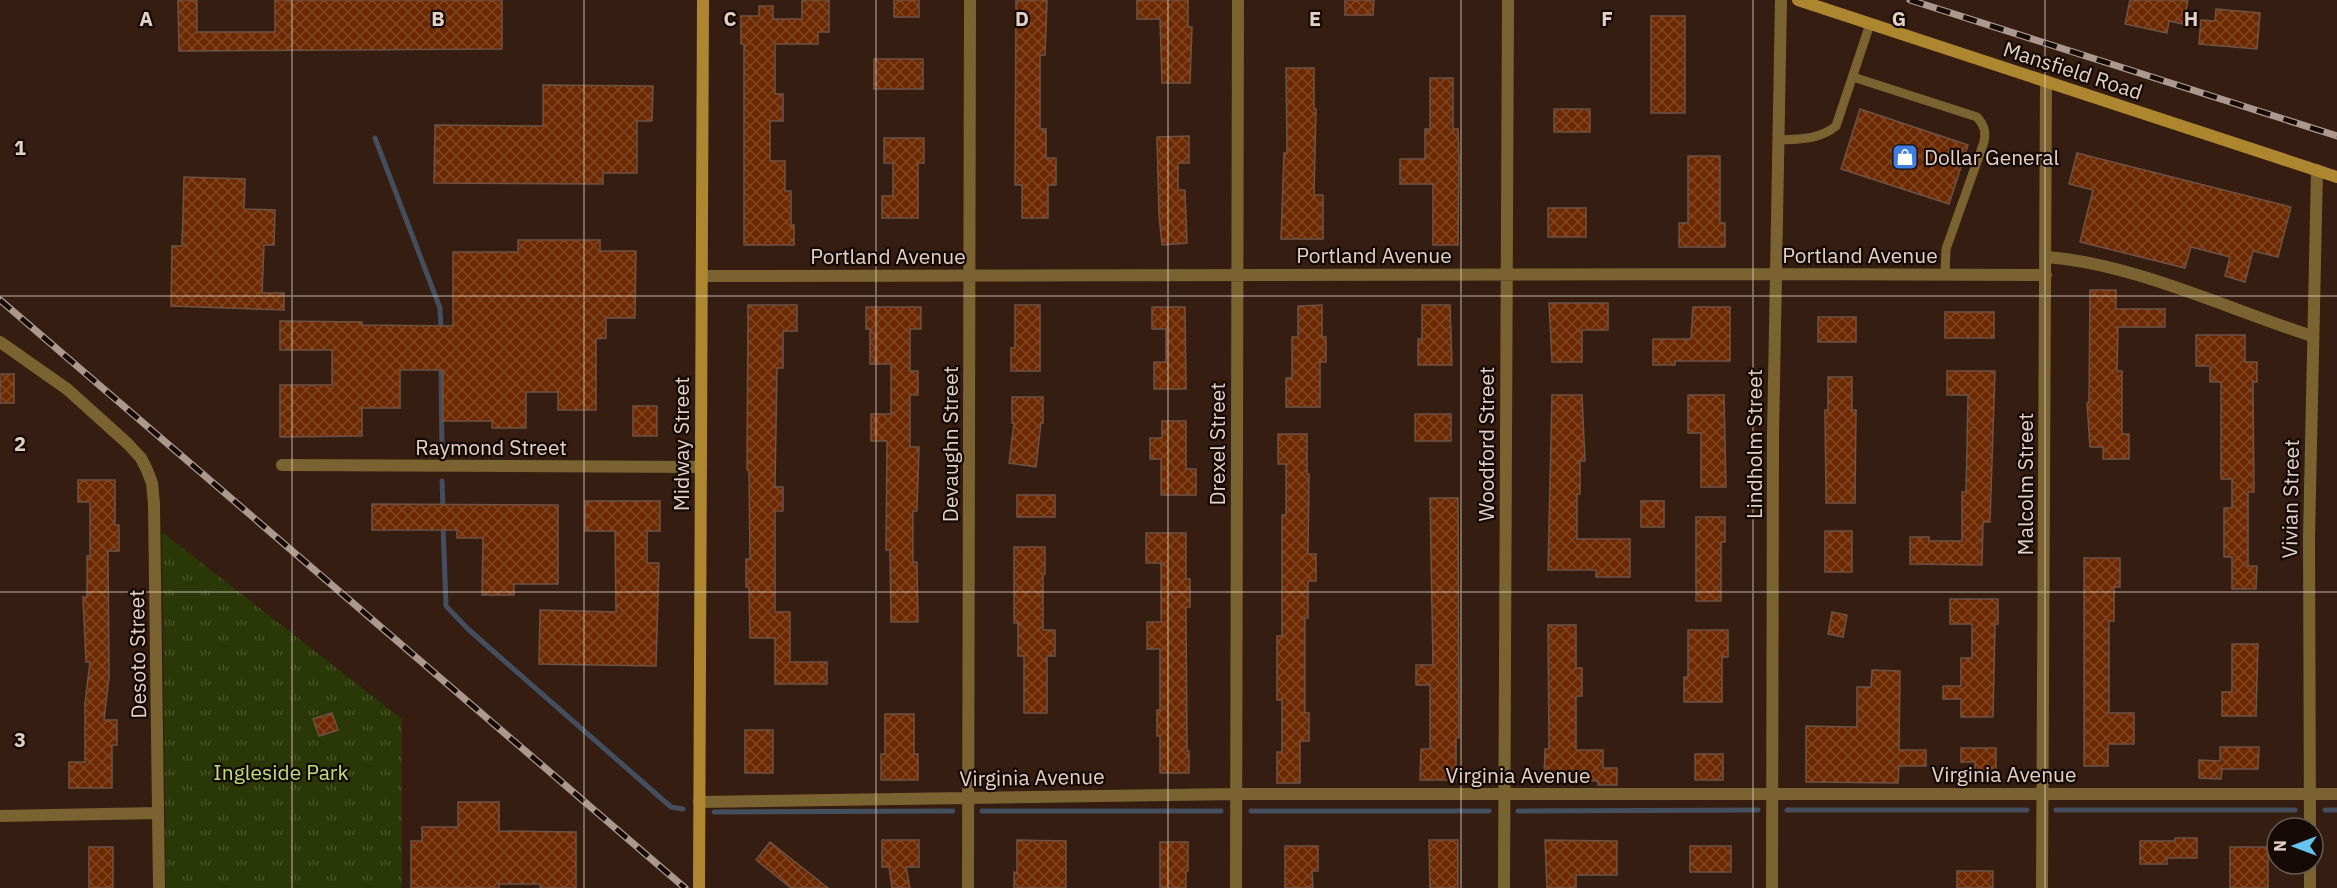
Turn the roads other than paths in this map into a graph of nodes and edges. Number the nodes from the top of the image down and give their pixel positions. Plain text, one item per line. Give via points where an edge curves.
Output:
1 (703, 0) edge
2 (970, 0) edge
3 (1239, 0) edge
4 (1508, 0) edge
5 (1781, 0) edge
6 (1798, 0) edge
7 (1870, 24) junction
8 (1853, 77) junction
9 (2046, 81) junction
10 (1778, 140) junction
11 (2317, 170) junction
12 (2337, 177) edge
13 (2046, 257) junction
14 (1507, 274) junction
15 (1775, 274) junction
16 (970, 275) junction
17 (1238, 275) junction
18 (1945, 275) junction
19 (702, 276) junction
20 (2046, 276) junction
21 (2312, 336) junction
22 (0, 342) edge
23 (282, 465) dead end
24 (701, 467) junction
25 (2310, 793) junction
26 (1236, 794) junction
27 (1773, 794) junction
28 (2042, 794) junction
29 (2337, 794) edge
30 (1504, 795) junction
31 (968, 797) junction
32 (699, 802) junction
33 (158, 813) junction
34 (0, 816) edge
35 (2310, 816) edge
36 (159, 888) edge
37 (699, 888) edge
38 (968, 888) edge
39 (1236, 888) edge
40 (1504, 888) edge
41 (1772, 888) edge
42 (2042, 888) edge

1 - 19 street, Midway Street
2 - 16 street, Devaughn Street
3 - 17 street, Drexel Street
4 - 14 street, Woodford Street
5 - 10 street, Lindholm Street
6 - 7 street, Mansfield Road
7 - 8 lane
7 - 9 street, Mansfield Road
8 - 10 lane via 1836,126 1828,133 1815,138
8 - 18 lane via 1977,117 1983,124 1984,142 1946,249
9 - 11 street, Mansfield Road
9 - 13 street, Malcolm Street
10 - 15 street, Lindholm Street
11 - 12 street, Mansfield Road
11 - 21 street, Vivian Street
13 - 20 street, Malcolm Street
13 - 21 street via 2094,264 2152,281
14 - 15 street, Portland Avenue
14 - 17 street, Portland Avenue
14 - 30 street, Woodford Street
15 - 18 street, Portland Avenue
15 - 27 street, Lindholm Street
16 - 17 street, Portland Avenue
16 - 19 street, Portland Avenue
16 - 31 street, Devaughn Street
17 - 26 street, Drexel Street
18 - 20 street, Portland Avenue
19 - 24 street, Midway Street
20 - 28 street, Malcolm Street
21 - 25 street, Vivian Street
22 - 33 street, Desoto Street via 67,389 116,433 141,458 152,483
23 - 24 street, Raymond Street
24 - 32 street, Midway Street
25 - 28 street, Virginia Avenue
25 - 29 street, Virginia Avenue
25 - 35 street, Vivian Street
26 - 30 street, Virginia Avenue
26 - 31 street, Virginia Avenue
26 - 39 street, Drexel Street
27 - 28 street, Virginia Avenue
27 - 30 street, Virginia Avenue
27 - 41 street, Lindholm Street
28 - 42 street, Malcolm Street
30 - 40 street, Woodford Street
31 - 32 street, Virginia Avenue
31 - 38 street, Devaughn Street
32 - 37 street, Midway Street
33 - 34 street
33 - 36 street, Desoto Street

